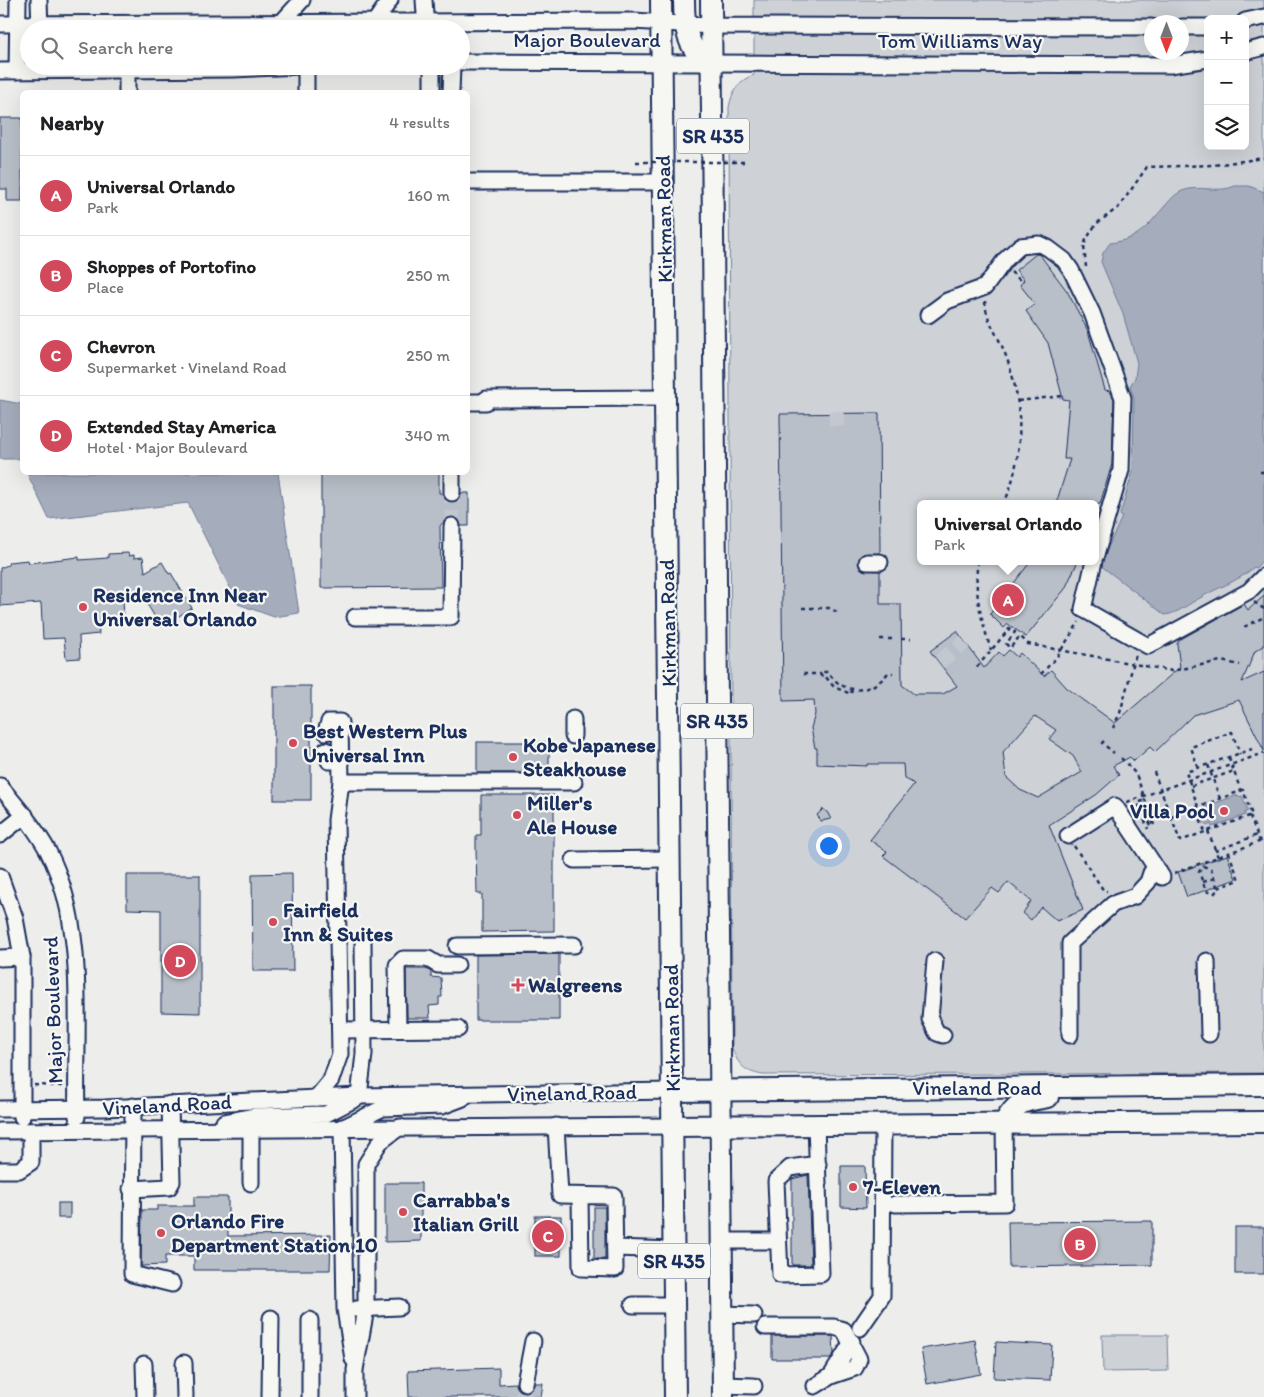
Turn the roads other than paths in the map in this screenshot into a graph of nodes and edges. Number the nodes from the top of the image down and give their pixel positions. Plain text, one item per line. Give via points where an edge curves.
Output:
1 (18, 0) edge
2 (39, 0) edge
3 (302, 0) edge
4 (390, 0) edge
5 (424, 0) edge
6 (661, 0) edge
7 (684, 0) edge
8 (711, 0) edge
9 (1264, 17) edge
10 (40, 20) edge
11 (284, 20) edge
12 (376, 20) edge
13 (426, 20) edge
14 (1249, 20) edge
15 (661, 22) junction
16 (0, 24) edge
17 (18, 24) junction
18 (470, 25) edge
19 (686, 25) junction
20 (711, 26) junction
21 (1204, 26) edge
22 (1144, 27) edge
23 (1189, 27) edge
24 (1264, 47) edge
25 (1249, 51) edge
26 (1204, 60) edge
27 (470, 62) edge
28 (662, 62) junction
29 (712, 62) junction
30 (0, 70) edge
31 (17, 71) junction
32 (20, 71) edge
33 (127, 75) edge
34 (306, 75) edge
35 (432, 75) edge
36 (452, 75) edge
37 (127, 90) edge
38 (306, 90) edge
39 (432, 90) edge
40 (452, 90) edge
41 (470, 182) edge
42 (664, 182) junction
43 (932, 312) dead end
44 (470, 395) edge
45 (666, 398) junction
46 (486, 399) junction
47 (470, 402) edge
48 (452, 475) edge
49 (452, 493) tunnel mouth
50 (452, 526) tunnel mouth
51 (1099, 545) edge
52 (1093, 565) edge
53 (1264, 576) edge
54 (1255, 601) edge
55 (355, 617) dead end
56 (573, 719) dead end
57 (326, 732) dead end
58 (573, 736) dead end
59 (326, 750) dead end
60 (340, 761) junction
61 (340, 782) junction
62 (574, 782) dead end
63 (0, 786) edge
64 (25, 815) junction
65 (0, 835) edge
66 (1068, 836) road end
67 (670, 859) junction
68 (574, 860) dead end
69 (0, 876) edge
70 (364, 940) dead end
71 (574, 945) dead end
72 (457, 946) dead end
73 (22, 956) junction
74 (0, 958) edge
75 (935, 961) dead end
76 (1207, 961) dead end
77 (457, 965) dead end
78 (398, 1029) junction
79 (458, 1029) dead end
80 (340, 1030) junction
81 (364, 1030) junction
82 (1209, 1034) dead end
83 (944, 1035) dead end
84 (1070, 1035) dead end
85 (1264, 1085) edge
86 (1101, 1088) junction
87 (720, 1090) junction
88 (672, 1091) junction
89 (472, 1094) junction
90 (359, 1096) junction
91 (316, 1098) junction
92 (170, 1104) junction
93 (133, 1106) junction
94 (0, 1109) edge
95 (22, 1109) junction
96 (77, 1109) junction
97 (1264, 1122) edge
98 (1004, 1123) junction
99 (816, 1124) junction
100 (883, 1124) junction
101 (721, 1125) junction
102 (556, 1126) junction
103 (673, 1126) junction
104 (342, 1127) junction
105 (400, 1127) junction
106 (251, 1129) junction
107 (0, 1131) edge
108 (132, 1131) junction
109 (176, 1131) junction
110 (27, 1132) junction
111 (78, 1132) junction
112 (818, 1164) junction
113 (0, 1170) edge
114 (252, 1183) dead end
115 (131, 1189) junction
116 (580, 1196) junction
117 (895, 1204) dead end
118 (722, 1241) junction
119 (778, 1241) junction
120 (615, 1248) junction
121 (674, 1250) junction
122 (172, 1284) dead end
123 (633, 1305) dead end
124 (674, 1305) junction
125 (399, 1308) dead end
126 (345, 1309) junction
127 (366, 1309) junction
128 (722, 1314) junction
129 (754, 1315) dead end
130 (271, 1318) dead end
131 (310, 1320) dead end
132 (765, 1327) dead end
133 (860, 1328) dead end
134 (533, 1341) dead end
135 (144, 1364) dead end
136 (184, 1364) dead end
137 (355, 1370) junction
138 (525, 1383) tunnel mouth
139 (754, 1386) dead end
140 (815, 1386) dead end
141 (723, 1391) edge
142 (145, 1397) edge
143 (185, 1397) edge
144 (270, 1397) edge
145 (310, 1397) edge
146 (355, 1397) edge
147 (675, 1397) edge

1 - 17 street
2 - 10 street
3 - 11 street
4 - 12 street
5 - 13 street
6 - 15 main road, Kirkman Road / SR 435
7 - 19 main road
8 - 20 main road, SR 435
9 - 14 street
15 - 18 street, Major Boulevard
15 - 19 street, Major Boulevard
15 - 28 main road, Kirkman Road / SR 435
16 - 17 street, Major Boulevard
17 - 31 street
19 - 20 street, Major Boulevard
19 - 29 main road via 693,49
20 - 22 street, Tom Williams Way
20 - 29 main road, SR 435
21 - 23 street
24 - 25 street
26 - 29 street, Tom Williams Way via 1170,65
27 - 28 street, Major Boulevard
28 - 29 street, Major Boulevard
28 - 42 main road, Kirkman Road / SR 435
29 - 87 main road, SR 435
30 - 31 street
31 - 32 street
33 - 37 street
34 - 38 street
35 - 39 street
36 - 40 street
41 - 42 street
42 - 45 main road, Kirkman Road / SR 435
43 - 51 street via 947,301 986,287 1012,252 1029,244 1039,244 1064,260 1078,281 1123,398 1121,470
44 - 46 street
45 - 46 street
45 - 67 main road, Kirkman Road / SR 435
46 - 47 street
48 - 49 street
50 - 55 street via 451,617
52 - 54 street via 1083,609 1148,646
53 - 54 street
56 - 58 street
57 - 60 street via 329,722 340,722
59 - 60 street via 329,761
60 - 61 street
61 - 62 street
61 - 80 street via 336,820
63 - 64 street, Major Boulevard
64 - 65 street
64 - 96 street, Major Boulevard via 48,851 64,891 71,924 76,970
66 - 84 street via 1115,806 1160,873 1152,873 1142,890 1113,904 1072,939 1068,952
67 - 68 street
67 - 88 main road, Kirkman Road / SR 435
69 - 73 street, Major Boulevard via 15,918
70 - 81 street
71 - 72 street
73 - 74 street
73 - 95 street, Major Boulevard
75 - 83 street via 930,1019 937,1033
76 - 82 street
77 - 78 street via 438,965 428,959 403,959 397,965
78 - 79 street
78 - 81 street
80 - 81 street
80 - 91 street via 340,1054 331,1080
81 - 90 street
85 - 86 main road, Vineland Road
86 - 87 main road, Vineland Road
86 - 98 main road via 1024,1101 1014,1106
87 - 88 main road, Vineland Road
87 - 101 main road, SR 435
88 - 89 street, Vineland Road
88 - 103 main road, Kirkman Road / SR 435
89 - 90 street, Vineland Road
89 - 104 street via 442,1106 382,1108
90 - 91 street, Vineland Road
90 - 109 street via 326,1114 254,1116
91 - 92 street, Vineland Road
92 - 93 street, Vineland Road
92 - 109 street
93 - 96 street, Vineland Road
93 - 108 street
94 - 95 street, Vineland Road
95 - 96 street, Vineland Road
95 - 110 street, Major Boulevard
96 - 111 street, Major Boulevard
97 - 98 main road, Vineland Road
98 - 100 main road, Vineland Road
98 - 117 street via 1005,1204
99 - 100 main road, Vineland Road
99 - 101 main road, Vineland Road
99 - 112 street
100 - 133 street via 882,1296
101 - 103 main road, Vineland Road
101 - 118 main road, SR 435
102 - 103 street, Vineland Road
102 - 105 street, Vineland Road
102 - 116 street via 560,1195
103 - 121 main road, Kirkman Road / SR 435
104 - 105 street, Vineland Road
104 - 106 street, Vineland Road
104 - 126 street via 338,1220
105 - 127 street via 380,1142 366,1164
106 - 109 street, Vineland Road
106 - 114 street
107 - 110 street, Vineland Road
108 - 109 street, Vineland Road
108 - 111 street, Vineland Road
108 - 115 street
109 - 115 street via 169,1187
110 - 111 street, Vineland Road
110 - 113 street, Major Boulevard via 31,1162 19,1170
112 - 119 street via 790,1168 776,1181
112 - 119 street via 820,1274 780,1275
115 - 122 street via 132,1274
116 - 120 street via 614,1196
116 - 120 street via 582,1268 615,1269
118 - 119 street
118 - 128 main road, SR 435
120 - 121 street
121 - 124 main road, Kirkman Road / SR 435
123 - 124 street
124 - 147 main road, Kirkman Road / SR 435
125 - 127 street
126 - 127 street
126 - 137 street
127 - 137 street
128 - 129 street
128 - 141 main road, SR 435
130 - 144 street
131 - 145 street
132 - 140 street via 834,1327 844,1330 859,1359 855,1368 831,1376
134 - 138 street
135 - 142 street
136 - 143 street
137 - 146 street
139 - 141 street

